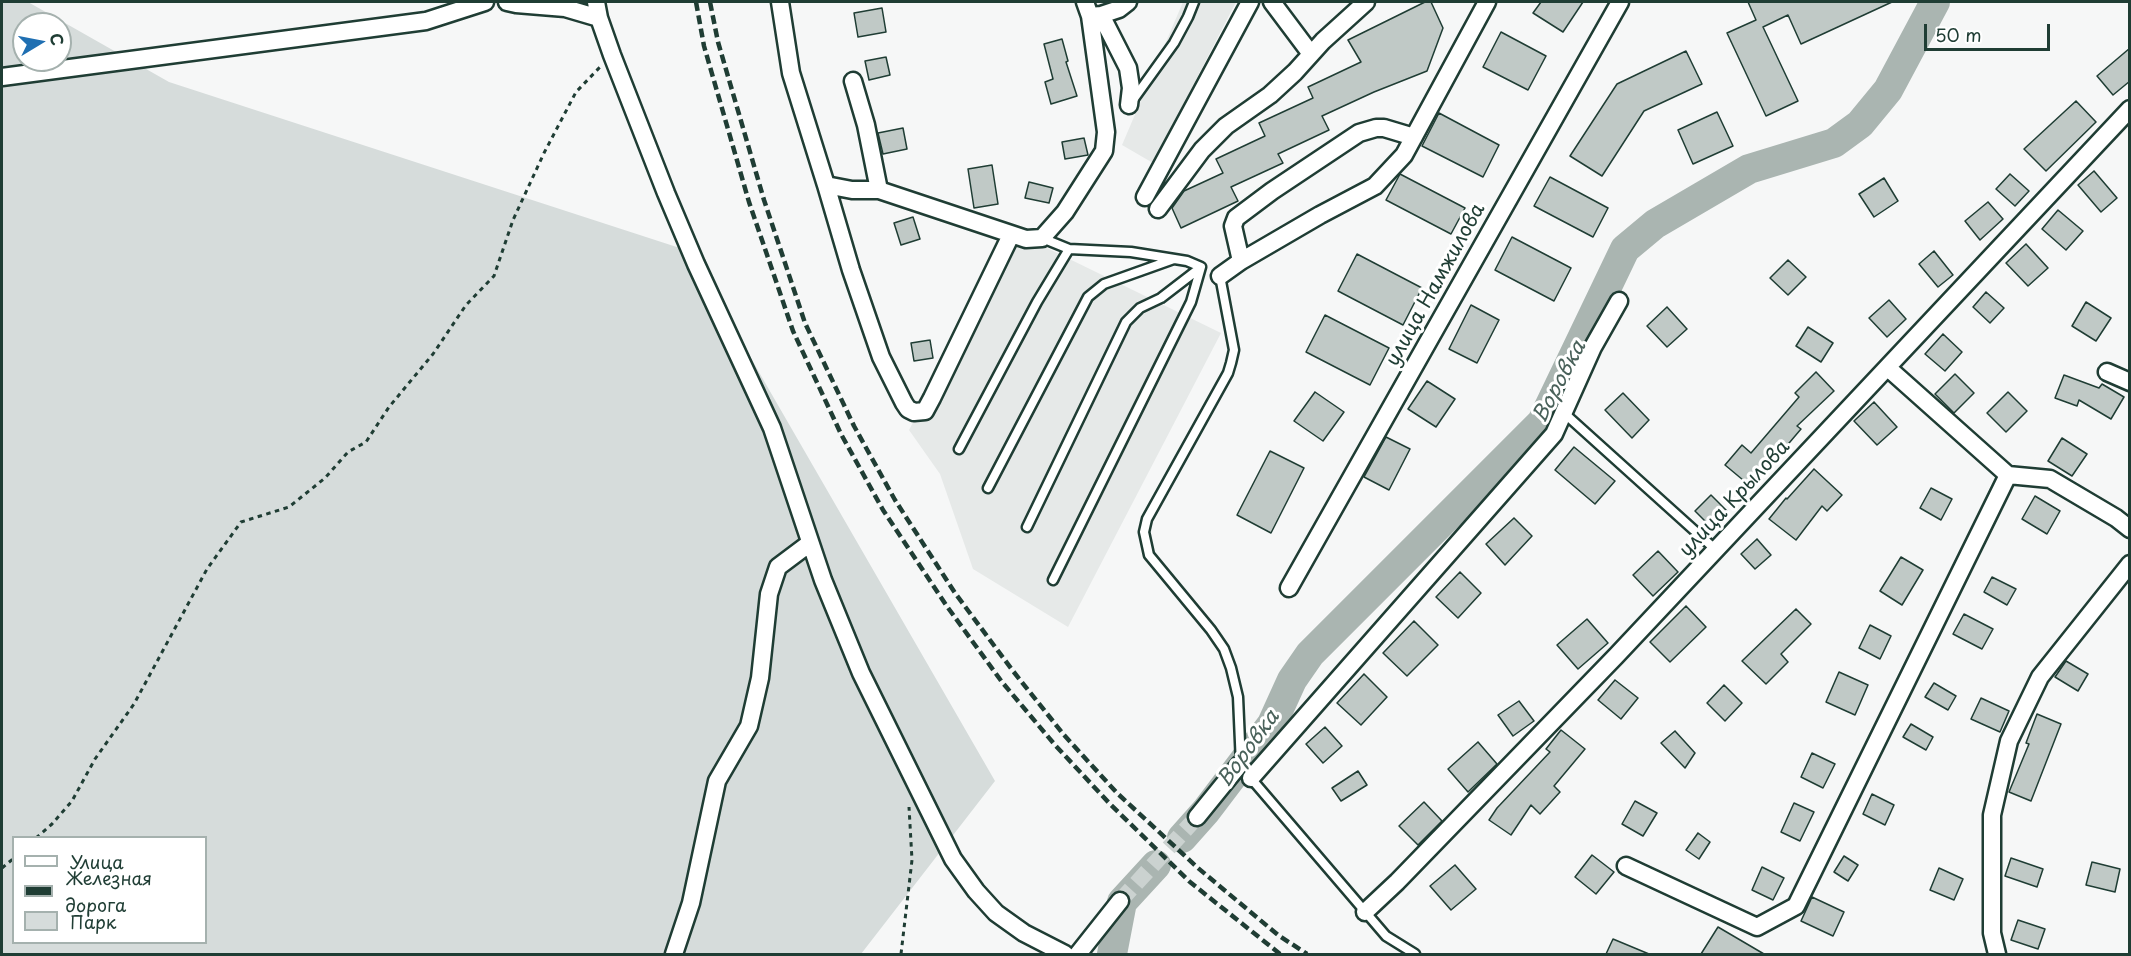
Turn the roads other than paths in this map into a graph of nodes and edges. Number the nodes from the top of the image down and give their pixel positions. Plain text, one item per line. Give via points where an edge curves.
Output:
1 (485, 2) edge
2 (507, 2) edge
3 (780, 2) edge
4 (1128, 2) edge
5 (1194, 2) edge
6 (1250, 2) edge
7 (1272, 2) edge
8 (1366, 2) edge
9 (1487, 2) edge
10 (1620, 2) edge
11 (598, 10) edge
12 (1092, 11) edge
13 (1311, 54) junction
14 (2, 77) edge
15 (853, 81) dead end
16 (1129, 105) joint
17 (2130, 109) edge
18 (1414, 137) junction
19 (826, 185) junction
20 (879, 190) junction
21 (1145, 197) dead end
22 (1158, 209) dead end
23 (1011, 235) junction
24 (1041, 238) junction
25 (1069, 249) junction
26 (1174, 259) junction
27 (1241, 261) junction
28 (1201, 267) junction
29 (1220, 276) joint
30 (1618, 301) dead end
31 (1888, 368) junction
32 (2107, 372) dead end
33 (2130, 382) edge
34 (1564, 413) junction
35 (959, 449) dead end
36 (2008, 475) junction
37 (988, 488) dead end
38 (1027, 527) dead end
39 (2130, 530) edge
40 (810, 543) junction
41 (1716, 550) junction
42 (2130, 564) edge
43 (1053, 580) dead end
44 (1289, 588) dead end
45 (1247, 773) junction
46 (1197, 817) tunnel mouth
47 (1626, 866) dead end
48 (1120, 901) tunnel mouth
49 (1365, 912) junction
50 (674, 954) edge
51 (1065, 954) edge
52 (1078, 954) edge
53 (1414, 954) edge
54 (1997, 954) edge

1 - 14 street via 426,21
2 - 11 street
3 - 19 street via 791,73
4 - 12 street via 1119,9
5 - 16 lane via 1174,43
6 - 21 street
7 - 13 street
8 - 13 street
9 - 18 street
10 - 44 street, улица Намжилова
11 - 40 street via 612,55 696,264 772,428
12 - 16 street via 1128,68
12 - 24 street via 1106,132 1104,151 1065,212
13 - 22 street via 1270,95 1226,126 1202,150
15 - 20 street
17 - 31 street, улица Крылова
18 - 27 street via 1404,155 1375,186
18 - 27 street via 1384,128 1359,133 1272,191 1236,218 1233,226
19 - 20 street
19 - 23 street via 881,357 904,403 914,412 925,411 933,398
20 - 23 street
23 - 24 street
24 - 25 lane
25 - 26 lane
25 - 35 lane
26 - 28 lane
26 - 37 lane via 1104,284 1088,297
27 - 29 street
28 - 38 lane via 1161,298 1140,308 1126,322
28 - 43 lane via 1191,302
29 - 45 lane via 1234,350 1231,363 1147,519 1144,532 1149,555 1224,649 1238,698
30 - 34 street
31 - 36 street
31 - 41 street, улица Крылова
32 - 33 street
34 - 41 lane
34 - 45 street via 1554,434
36 - 39 street via 2050,479
36 - 47 street via 1796,906 1757,927
40 - 50 street via 778,567 769,594 760,678 749,726 717,782 692,903
40 - 51 street via 861,673 953,859 996,913
41 - 49 street, улица Крылова
42 - 54 street via 2040,677 2009,741 1992,815 1992,933
45 - 46 street
45 - 49 lane
48 - 52 street
49 - 53 lane via 1386,936

